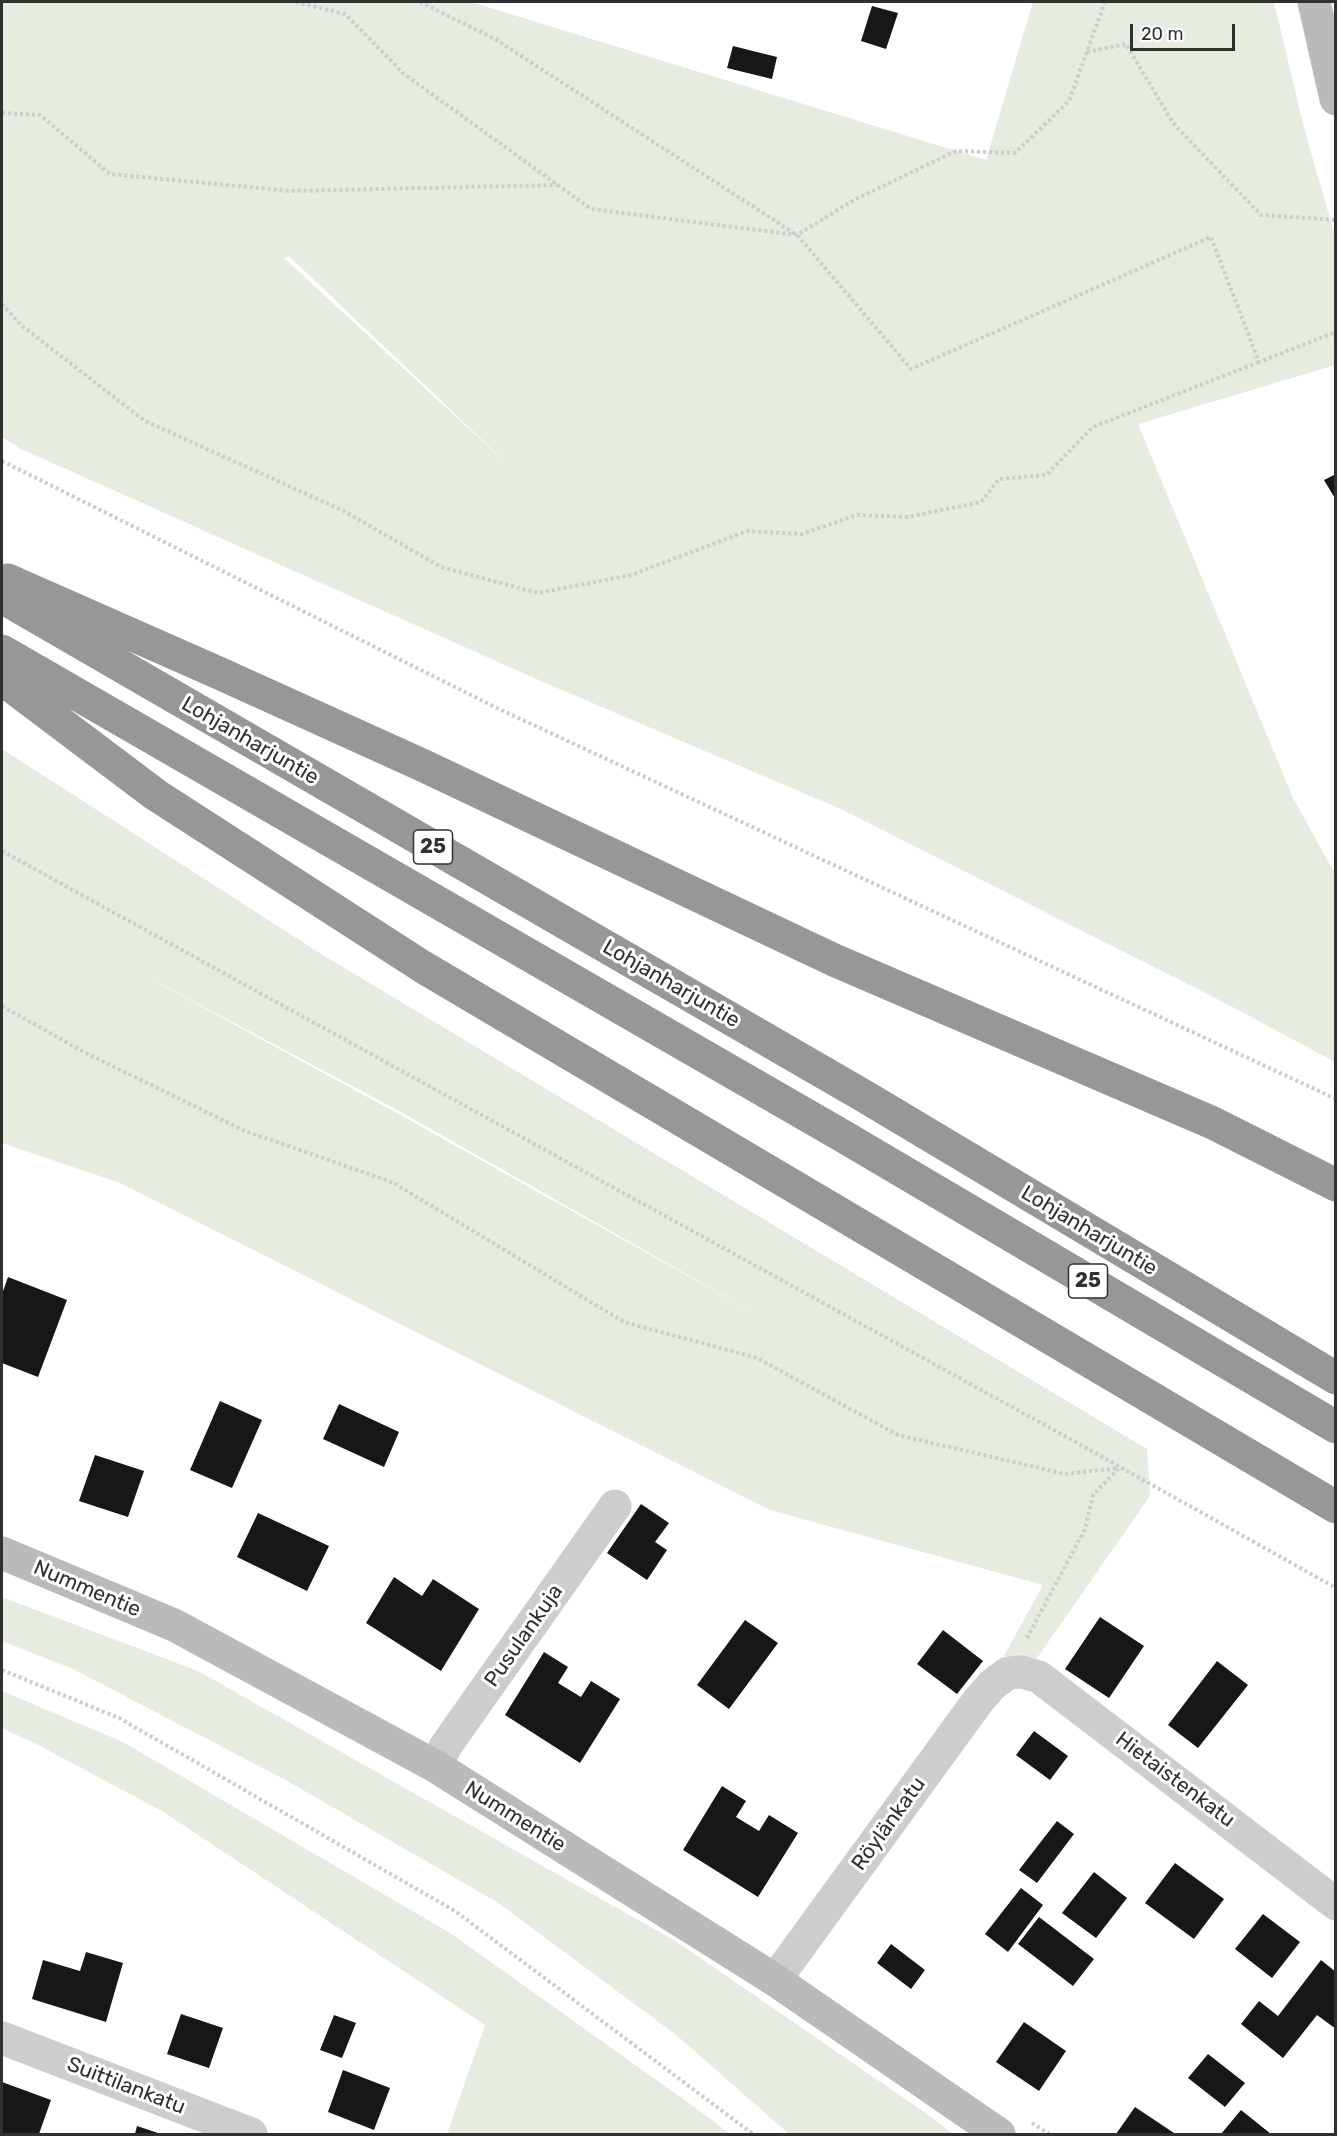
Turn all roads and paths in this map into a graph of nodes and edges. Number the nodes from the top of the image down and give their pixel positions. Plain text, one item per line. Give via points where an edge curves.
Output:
1 (296, 2) edge
2 (420, 2) edge
3 (1105, 2) edge
4 (1314, 2) edge
5 (1086, 52) junction
6 (1335, 99) edge
7 (2, 113) edge
8 (558, 185) junction
9 (1335, 220) edge
10 (797, 235) junction
11 (2, 304) edge
12 (1335, 332) edge
13 (1259, 362) junction
14 (2, 461) edge
15 (2, 577) edge
16 (2, 597) edge
17 (2, 651) edge
18 (2, 679) edge
19 (2, 850) edge
20 (2, 1005) edge
21 (1335, 1099) edge
22 (1335, 1185) edge
23 (1335, 1378) edge
24 (1335, 1427) edge
25 (1119, 1468) junction
26 (615, 1506) dead end
27 (1335, 1507) edge
28 (2, 1553) edge
29 (1335, 1588) edge
30 (2, 1670) edge
31 (1008, 1673) junction
32 (435, 1766) junction
33 (1335, 1904) edge
34 (775, 1980) junction
35 (2, 2038) edge
36 (251, 2134) edge
37 (753, 2134) edge
38 (999, 2134) edge

1 - 8 path via 345,14 404,74
2 - 10 path via 495,39
3 - 5 path
4 - 6 street
5 - 9 path via 1126,44 1173,123 1262,215
5 - 10 path via 1069,101 1015,153 956,151 854,200
7 - 8 path via 40,115 111,174 291,191
8 - 10 path via 591,209
10 - 13 path via 911,369 1211,237
11 - 13 path via 21,324 145,421 344,511 441,567 538,592 631,575 747,531 802,534 857,515 907,517 981,502 999,479 1046,475 1093,427
12 - 13 path
14 - 21 path via 507,713
15 - 22 highway via 422,765 834,960 1213,1123
16 - 23 highway, Lohjanharjuntie / 25 via 875,1102
17 - 24 highway, Lohjanharjuntie / 25 via 851,1141
18 - 27 highway via 156,795 423,967
19 - 25 path
20 - 25 path via 84,1052 245,1131 392,1182 624,1322 758,1358 898,1435 1065,1474
25 - 29 path
25 - 31 path via 1093,1495 1085,1529
26 - 32 street, Pusulankuja
28 - 32 street, Nummentie via 174,1625
30 - 37 path via 119,1718 455,1911
31 - 33 street, Hietaistenkatu via 1040,1677
31 - 34 street, Röylänkatu via 978,1701
32 - 34 street, Nummentie
34 - 38 street, Nummentie
35 - 36 street, Suittilankatu

